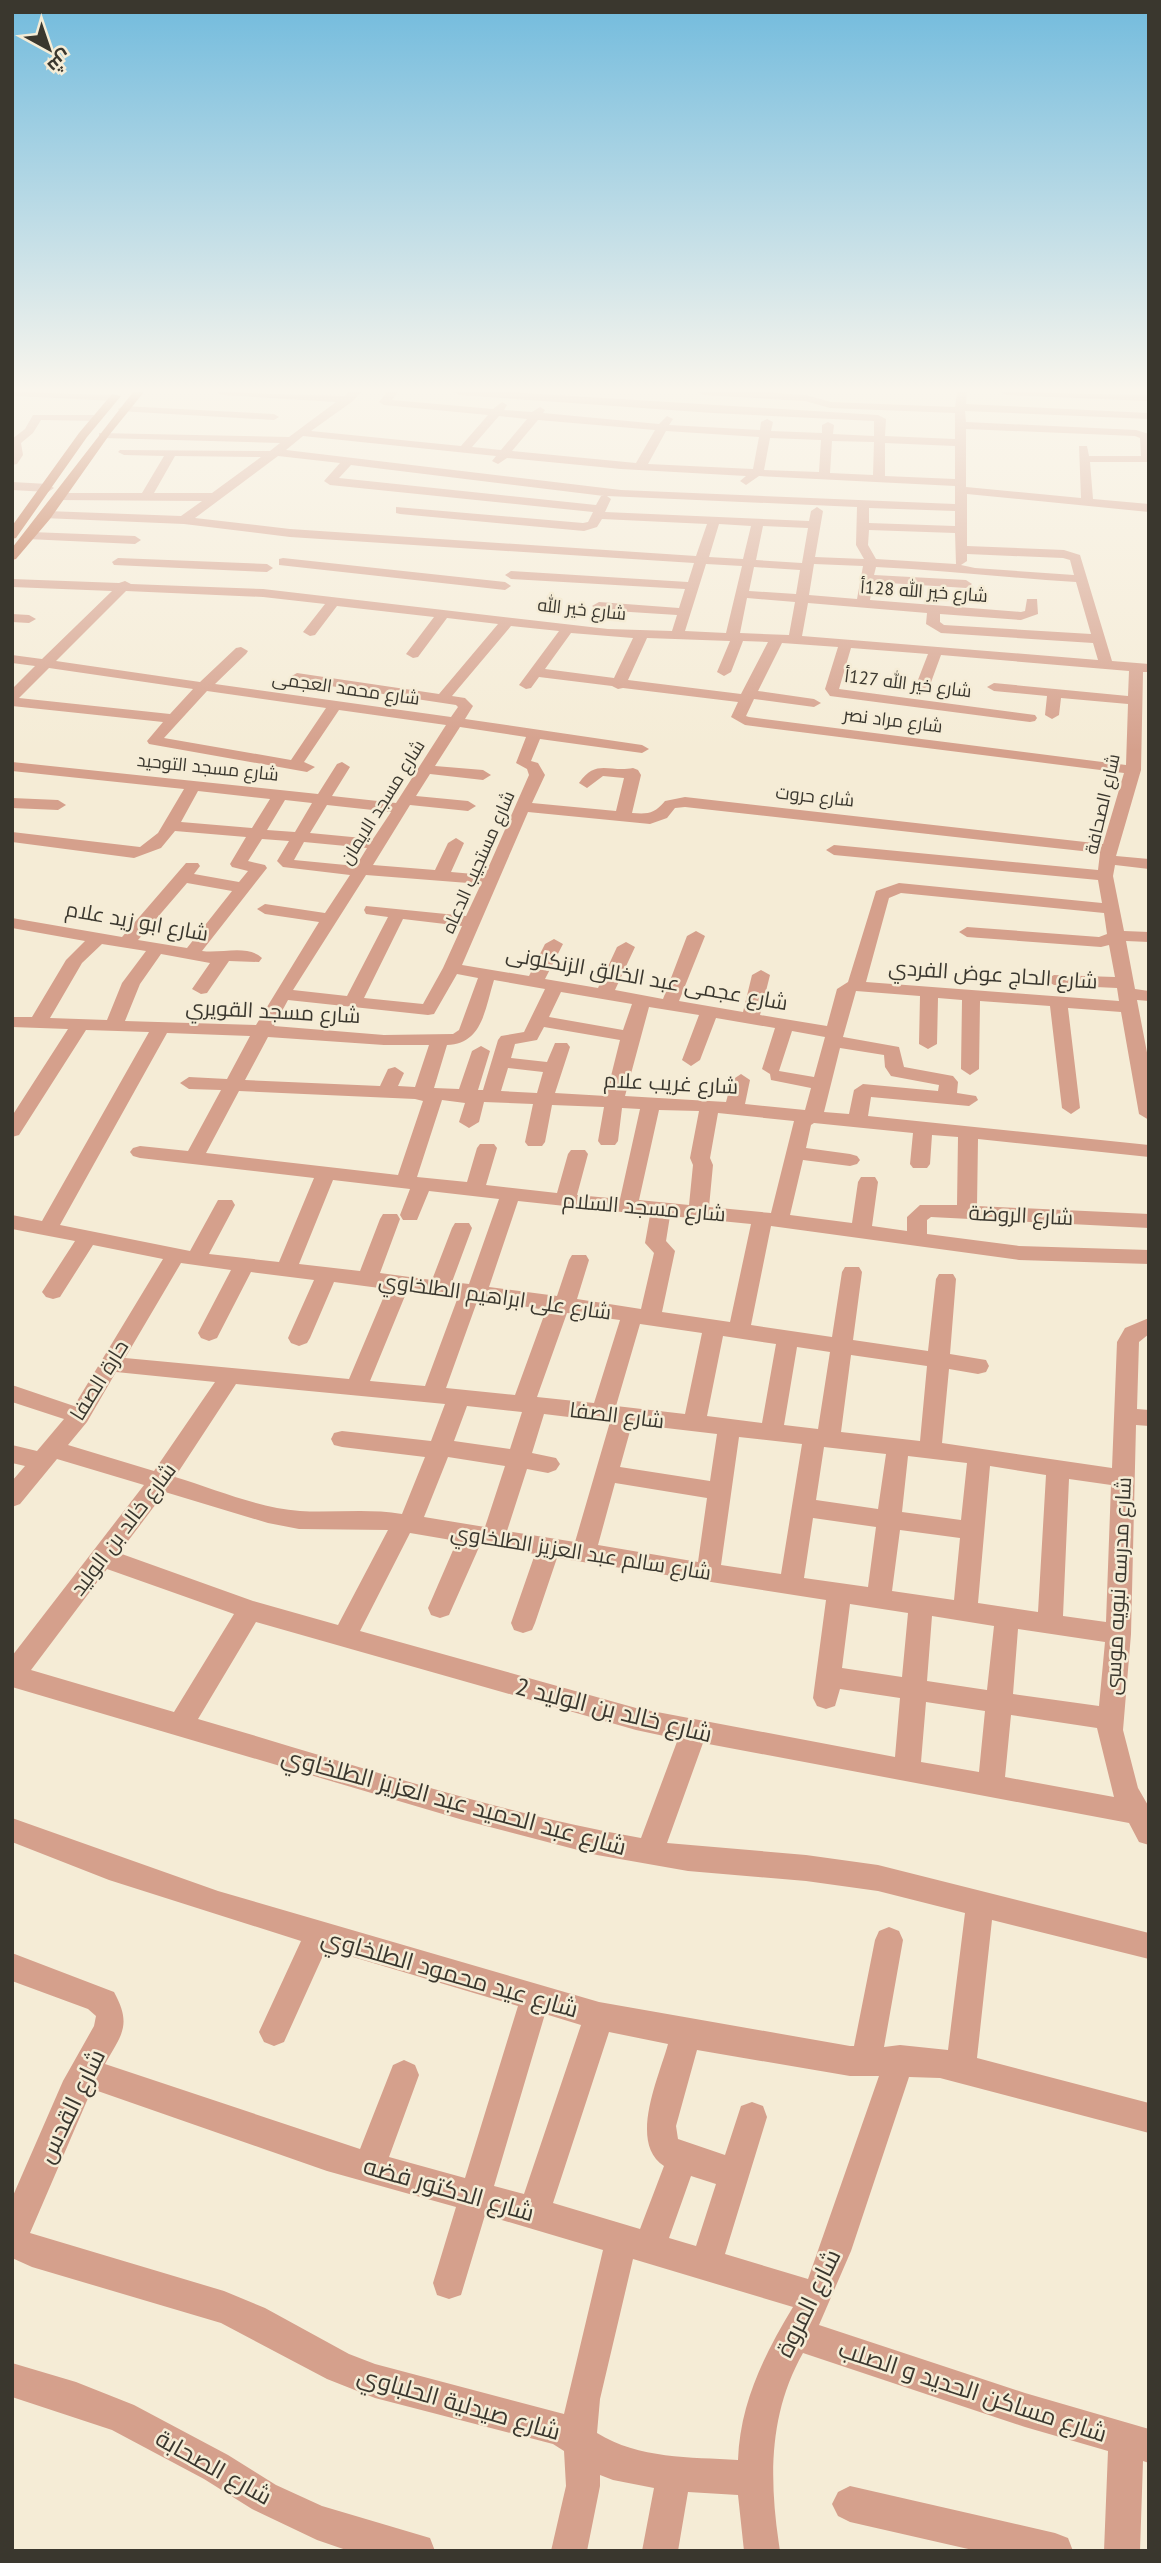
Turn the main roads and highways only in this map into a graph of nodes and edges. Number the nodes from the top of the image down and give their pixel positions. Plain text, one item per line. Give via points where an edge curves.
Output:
1 (30, 512) edge
2 (50, 512) edge
3 (12, 535) edge
4 (12, 556) edge

1 - 3 main road
2 - 4 main road

